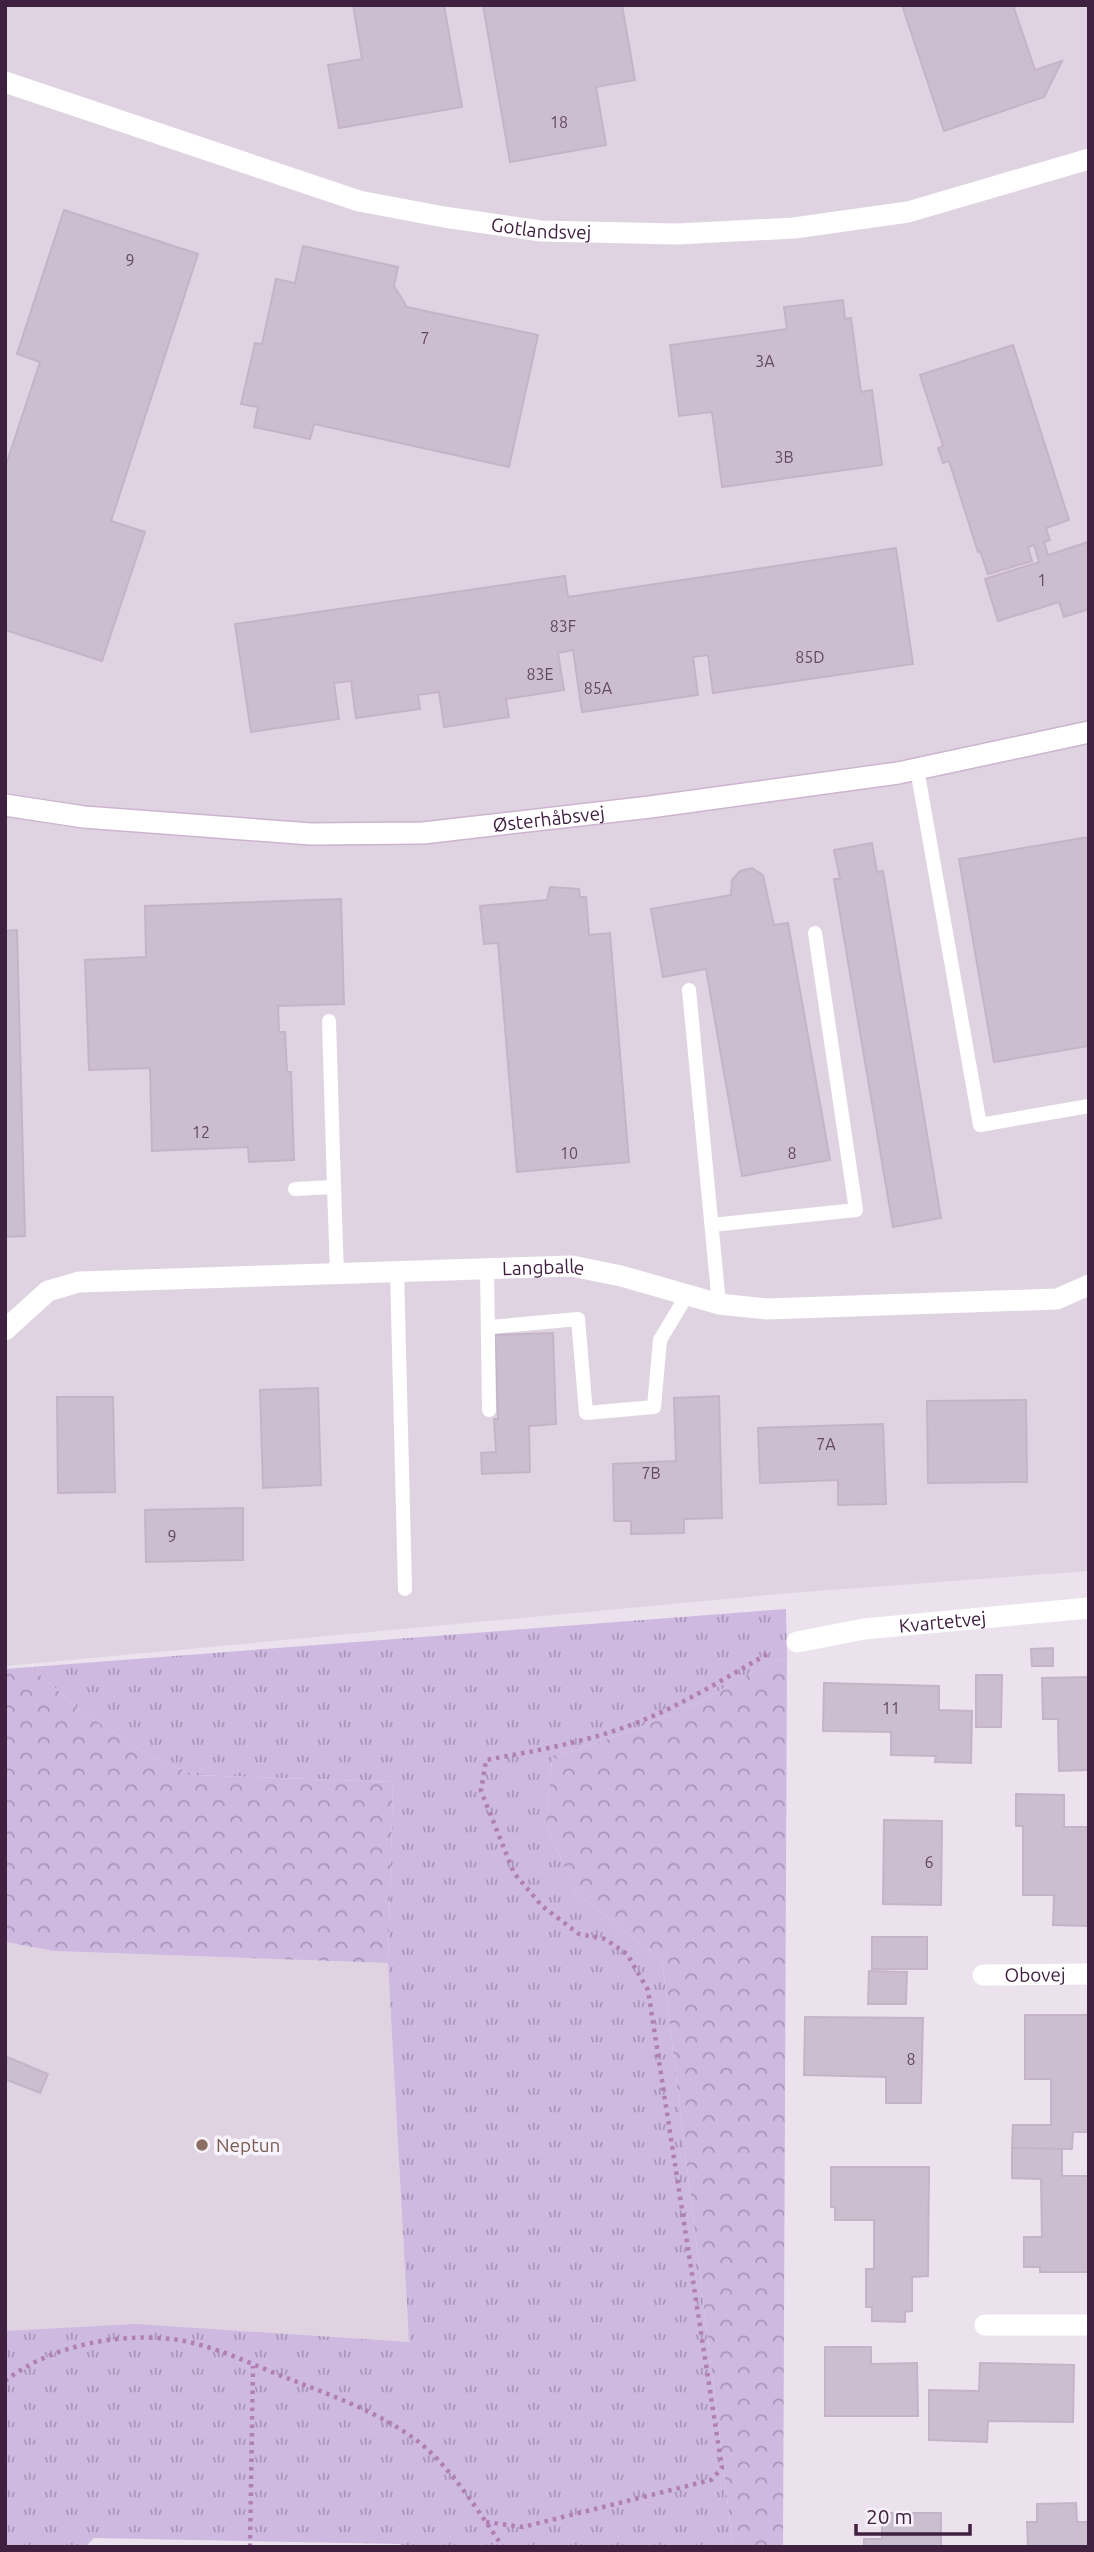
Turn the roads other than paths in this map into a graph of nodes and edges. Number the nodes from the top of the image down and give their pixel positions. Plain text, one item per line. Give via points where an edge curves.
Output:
1 (5, 82) edge
2 (1089, 159) edge
3 (1089, 732) edge
4 (917, 769) junction
5 (5, 805) edge
6 (815, 933) dead end
7 (689, 990) dead end
8 (329, 1021) dead end
9 (1089, 1106) edge
10 (334, 1187) junction
11 (295, 1189) dead end
12 (712, 1225) junction
13 (487, 1268) junction
14 (397, 1271) junction
15 (337, 1273) junction
16 (1089, 1285) edge
17 (687, 1295) junction
18 (719, 1304) junction
19 (490, 1327) junction
20 (5, 1330) edge
21 (489, 1410) dead end
22 (405, 1589) dead end
23 (1089, 1608) edge
24 (797, 1642) road end
25 (1089, 1974) edge
26 (983, 1975) dead end
27 (985, 2325) dead end
28 (1089, 2325) edge

1 - 2 street, Gotlandsvej via 359,201 541,231 677,234 794,228 908,212
3 - 4 street, Østerhåbsvej
4 - 5 street, Østerhåbsvej via 423,833 312,834 84,817
4 - 9 lane via 980,1125
6 - 12 lane via 856,1210
7 - 12 lane
8 - 10 lane
10 - 11 lane
10 - 15 lane
12 - 18 lane
13 - 14 street, Langballe
13 - 17 street, Langballe via 572,1266
13 - 19 lane
14 - 15 street, Langballe
14 - 22 lane
15 - 20 street, Langballe via 79,1282 48,1291
16 - 18 street, Langballe via 1057,1299 767,1309
17 - 18 street, Langballe
17 - 19 lane via 660,1340 653,1407 586,1413 578,1319
19 - 21 lane
23 - 24 street, Kvartetvej via 864,1629
25 - 26 street, Obovej
27 - 28 street

